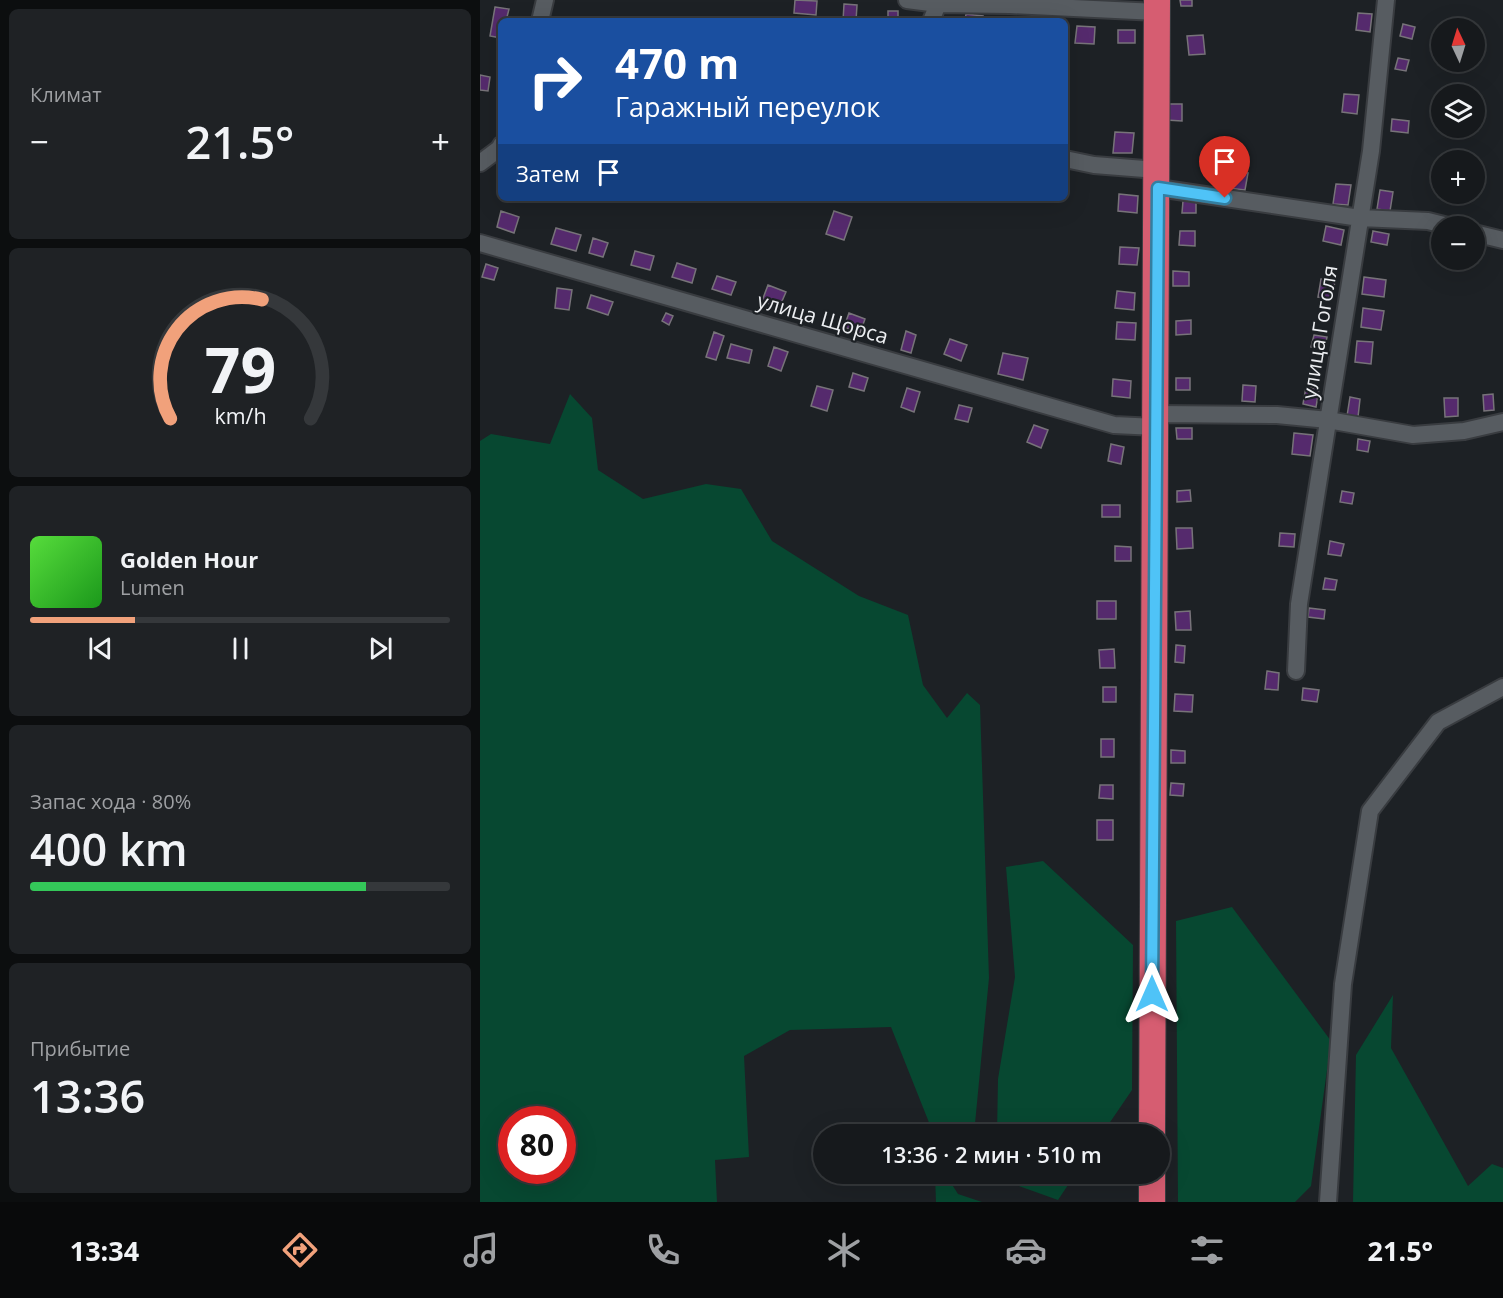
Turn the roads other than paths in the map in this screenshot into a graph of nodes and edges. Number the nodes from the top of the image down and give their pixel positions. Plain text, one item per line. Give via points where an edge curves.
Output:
1 (545, 0) edge
2 (907, 0) edge
3 (1386, 0) edge
4 (1009, 3) edge
5 (938, 4) junction
6 (1157, 6) edge
7 (541, 18) edge
8 (932, 18) edge
9 (498, 150) edge
10 (1068, 160) edge
11 (480, 163) edge
12 (1157, 179) junction
13 (1360, 218) junction
14 (1431, 222) edge
15 (1485, 236) edge
16 (1503, 240) edge
17 (480, 243) edge
18 (1328, 420) junction
19 (1156, 421) junction
20 (1503, 422) edge
21 (1296, 671) dead end
22 (1503, 687) edge
23 (1152, 1124) edge
24 (1152, 1184) edge
25 (1152, 1202) edge
26 (1328, 1202) edge

1 - 7 street
2 - 5 street
3 - 13 street, улица Гоголя
4 - 5 street
4 - 6 street
5 - 8 street
6 - 12 highway
9 - 11 street
10 - 12 street
12 - 13 street
12 - 19 highway
13 - 14 street
13 - 18 street, улица Гоголя
15 - 16 street
17 - 19 street, улица Щорса via 1114,425
18 - 19 street, улица Щорса via 1276,415
18 - 20 street, улица Щорса via 1413,435 1464,431
18 - 21 street, улица Гоголя via 1299,604
19 - 23 highway
22 - 26 street via 1438,722 1370,811 1343,984
24 - 25 highway

